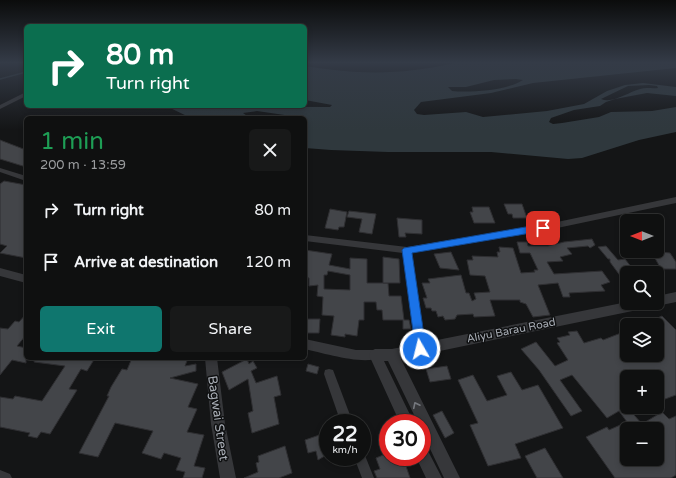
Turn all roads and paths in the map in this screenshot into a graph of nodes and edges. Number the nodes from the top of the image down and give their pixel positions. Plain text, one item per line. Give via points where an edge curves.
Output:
1 (24, 95) edge
2 (0, 107) edge
3 (0, 170) edge
4 (24, 178) edge
5 (676, 200) edge
6 (307, 238) edge
7 (407, 250) junction
8 (0, 272) edge
9 (24, 278) edge
10 (676, 297) edge
11 (664, 300) edge
12 (620, 309) edge
13 (307, 344) edge
14 (420, 349) junction
15 (375, 355) junction
16 (392, 355) junction
17 (211, 360) edge
18 (329, 374) dead end
19 (344, 414) edge
20 (403, 414) edge
21 (363, 466) edge
22 (428, 466) edge
23 (0, 476) edge
24 (6, 478) edge
25 (228, 478) edge
26 (368, 478) edge
27 (434, 478) edge
28 (452, 478) edge

1 - 2 street
3 - 4 street
5 - 7 street via 543,228
6 - 7 street
7 - 14 street
8 - 9 street
10 - 11 street
12 - 14 street, Aliyu Barau Road
13 - 15 street via 356,356
14 - 16 street, Aliyu Barau Road
15 - 16 street, Aliyu Barau Road
15 - 20 street
28 -> 16 street
17 - 25 street, Bagwai Street via 218,424
18 - 19 street
21 - 26 street
22 - 27 street
23 - 24 street

